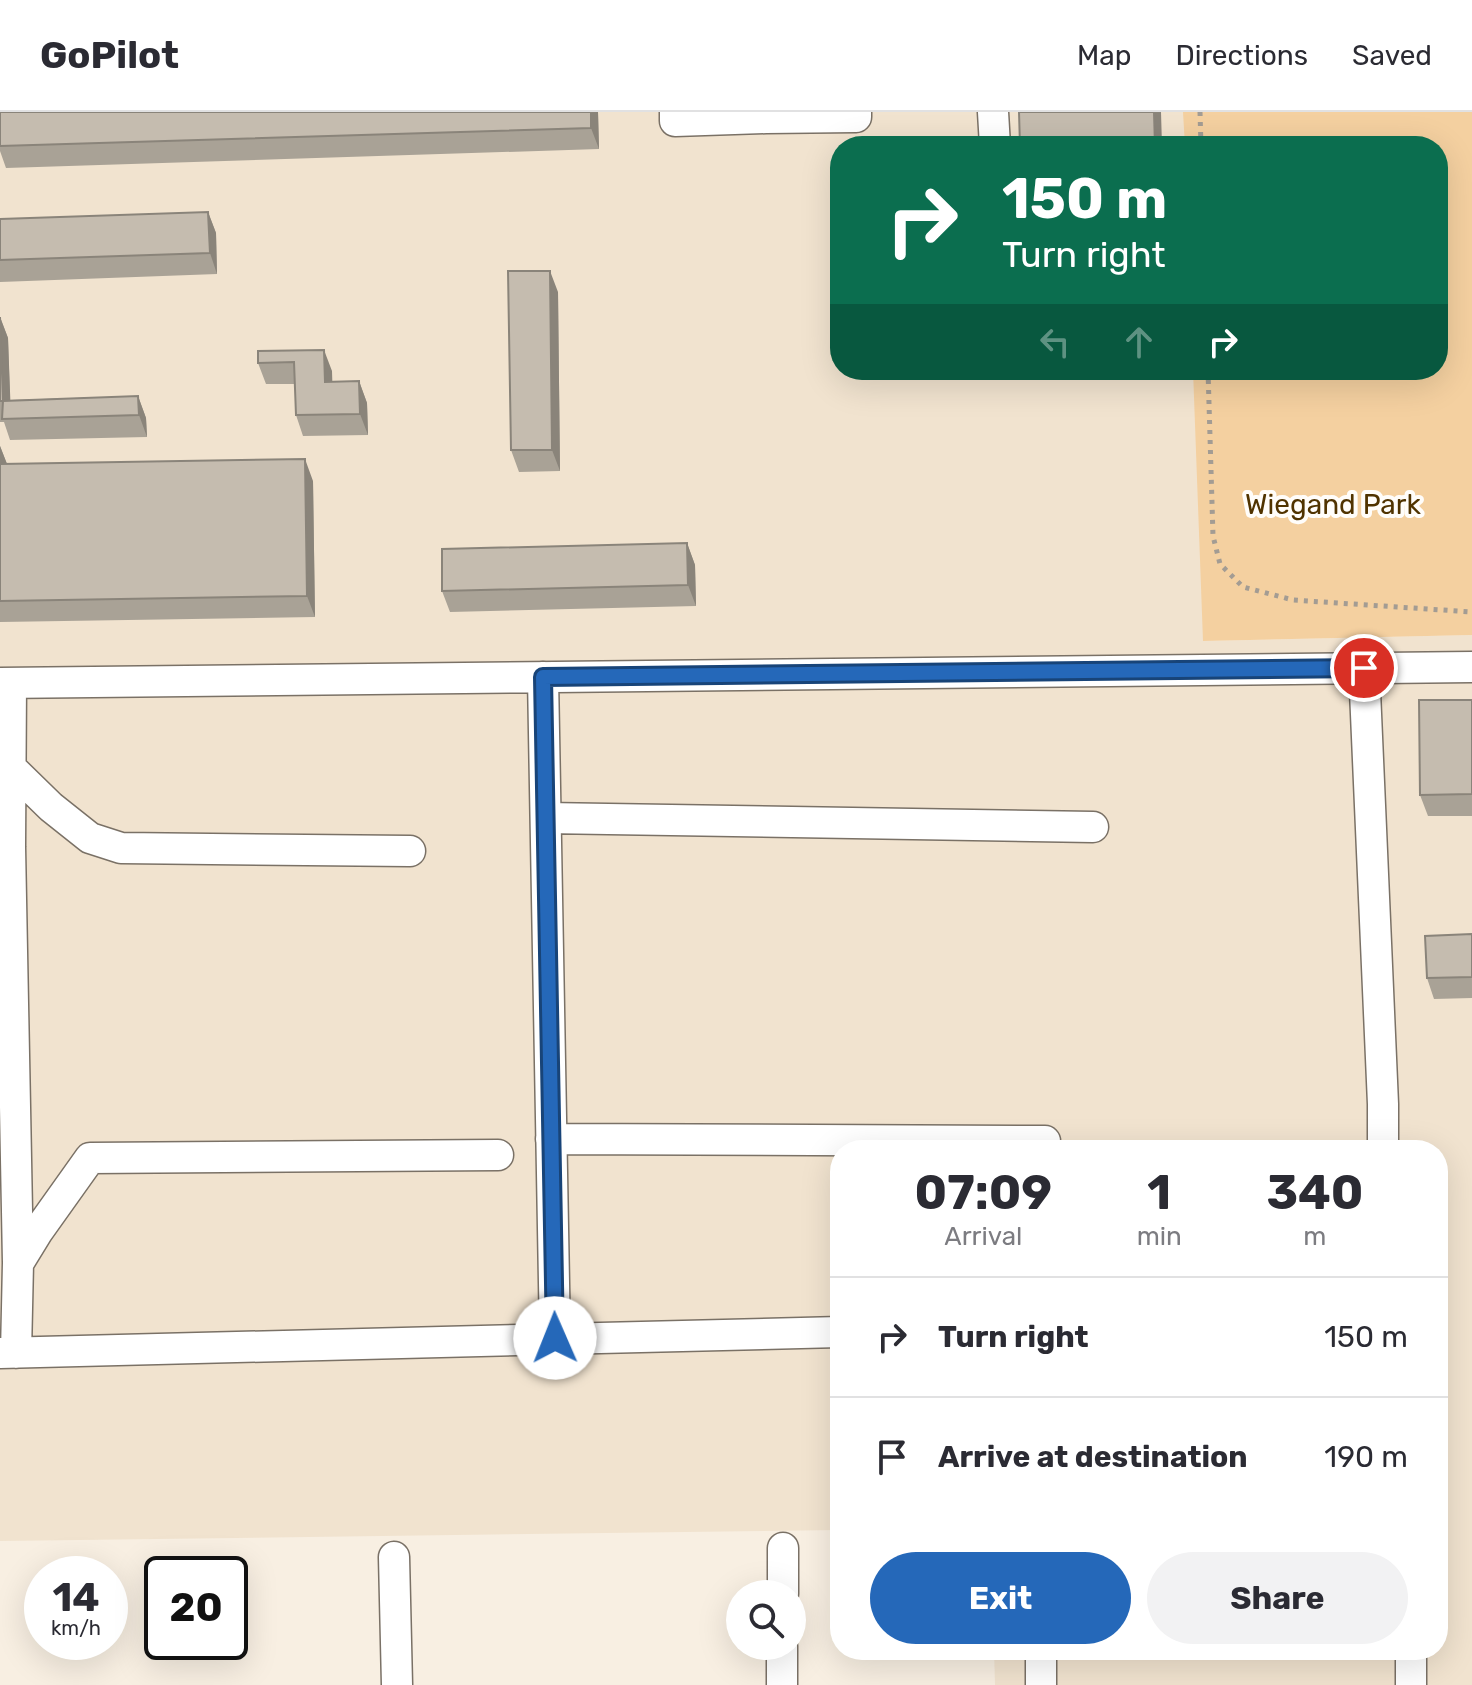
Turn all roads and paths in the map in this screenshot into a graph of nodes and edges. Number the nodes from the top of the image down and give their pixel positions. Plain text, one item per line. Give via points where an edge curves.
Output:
1 (675, 112) edge
2 (856, 112) edge
3 (993, 112) edge
4 (1200, 112) edge
5 (766, 115) edge
6 (994, 136) edge
7 (1201, 136) edge
8 (1208, 380) edge
9 (1472, 612) edge
10 (1472, 667) edge
11 (1364, 668) junction
12 (543, 677) junction
13 (6, 683) edge
14 (11, 768) junction
15 (546, 818) junction
16 (1093, 827) dead end
17 (410, 851) dead end
18 (551, 1139) junction
19 (830, 1140) edge
20 (1383, 1140) edge
21 (498, 1155) dead end
22 (18, 1263) junction
23 (830, 1332) edge
24 (555, 1338) junction
25 (8, 1353) edge
26 (783, 1548) dead end
27 (394, 1557) dead end
28 (783, 1580) edge
29 (782, 1660) edge
30 (1041, 1660) edge
31 (1411, 1660) edge
32 (397, 1685) edge
33 (782, 1685) edge
34 (1041, 1685) edge
35 (1411, 1685) edge

1 - 5 street via 675,121
2 - 5 street via 856,117
3 - 6 street
4 - 7 path
8 - 9 path via 1213,536 1220,564 1243,587 1293,600
10 - 11 street
11 - 12 street
11 - 20 street
12 - 13 street
12 - 15 street
13 - 14 street
14 - 17 street via 90,838 121,848
14 - 22 street
15 - 16 street
15 - 18 street
18 - 19 street
18 - 24 street
21 - 22 street via 90,1158
22 - 25 street
23 - 24 street
24 - 25 street
26 - 28 street
27 - 32 street
29 - 33 street
30 - 34 street
31 - 35 street

